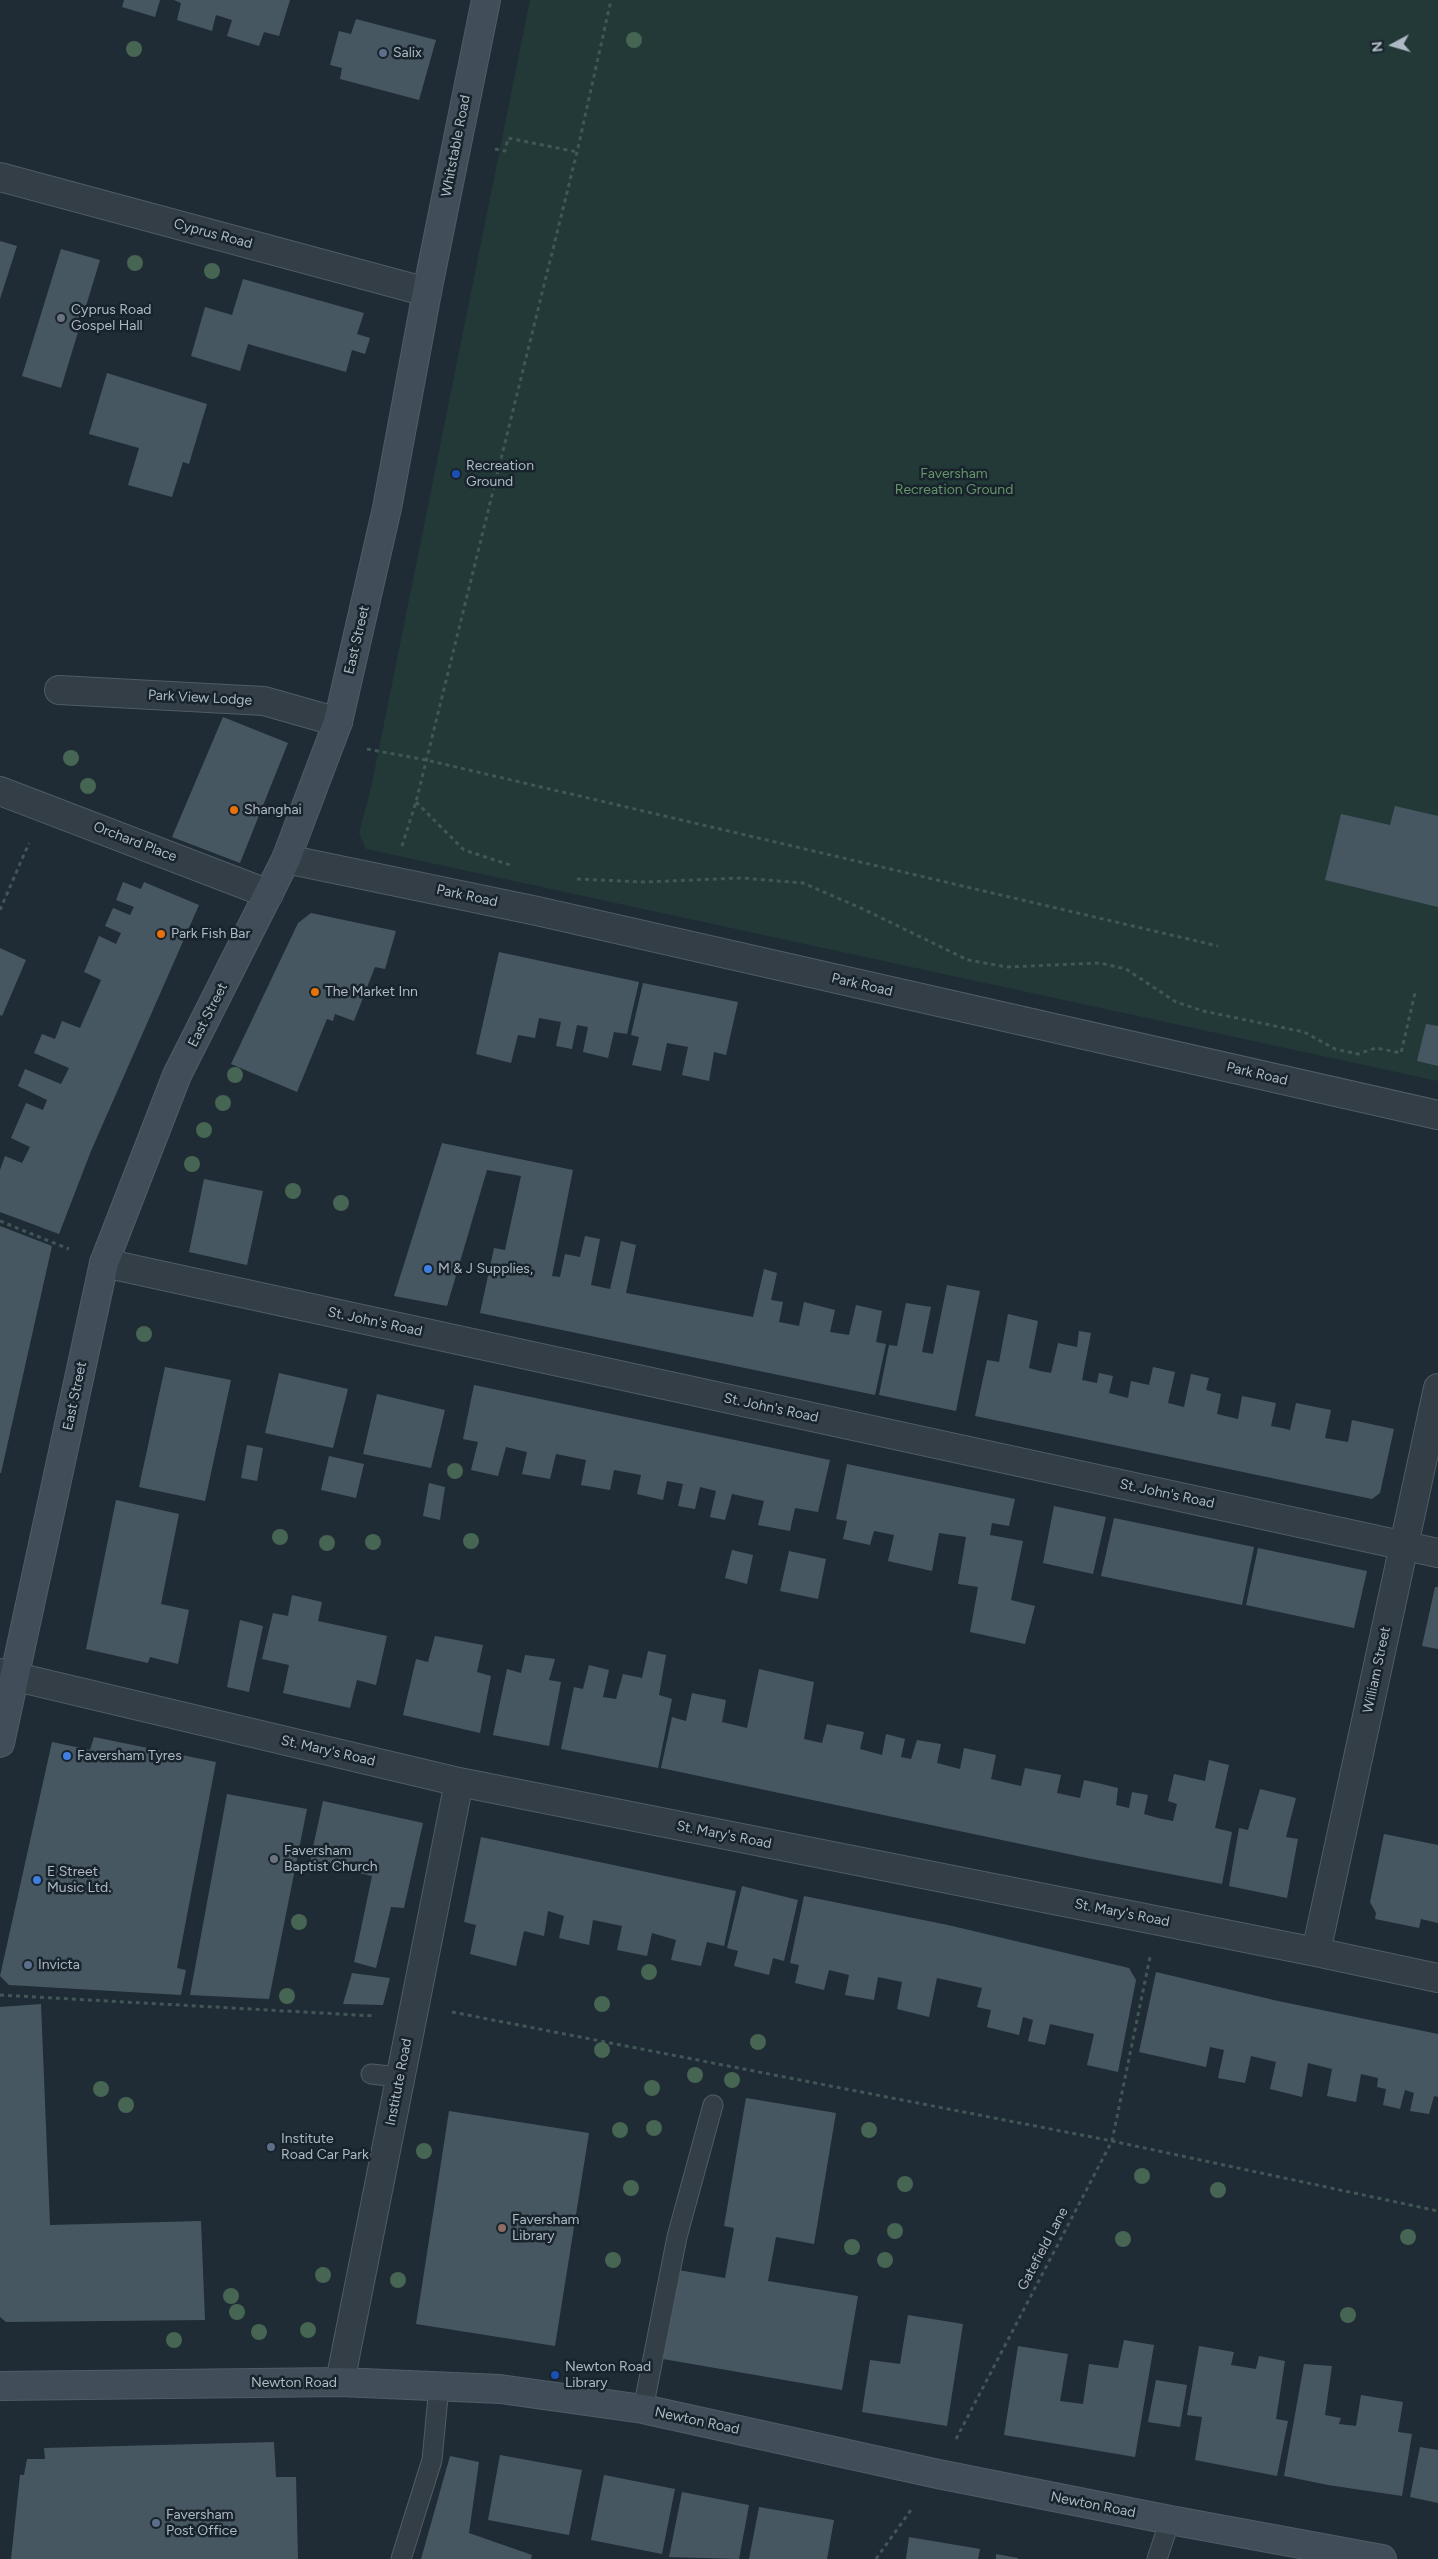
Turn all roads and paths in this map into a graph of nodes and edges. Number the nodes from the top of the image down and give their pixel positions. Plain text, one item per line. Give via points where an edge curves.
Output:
1 (486, 0) edge
2 (611, 0) edge
3 (458, 140) junction
4 (576, 152) junction
5 (0, 177) edge
6 (427, 292) junction
7 (59, 690) dead end
8 (334, 732) junction
9 (426, 760) junction
10 (0, 791) edge
11 (416, 802) junction
12 (44, 808) junction
13 (286, 859) junction
14 (512, 866) dead end
15 (568, 879) dead end
16 (392, 881) junction
17 (269, 894) junction
18 (0, 910) edge
19 (1218, 946) dead end
20 (1415, 993) dead end
21 (1438, 1115) edge
22 (0, 1222) edge
23 (104, 1263) junction
24 (1438, 1388) edge
25 (1404, 1546) junction
26 (1438, 1553) edge
27 (7, 1675) edge
28 (0, 1743) edge
29 (459, 1782) junction
30 (1157, 1920) junction
31 (1316, 1952) junction
32 (1438, 1978) edge
33 (0, 1995) edge
34 (414, 2004) junction
35 (409, 2031) junction
36 (371, 2074) dead end
37 (399, 2077) junction
38 (714, 2105) dead end
39 (1112, 2141) junction
40 (1438, 2211) edge
41 (340, 2382) junction
42 (0, 2386) edge
43 (439, 2386) junction
44 (643, 2409) junction
45 (938, 2474) junction
46 (1170, 2520) junction
47 (401, 2559) edge
48 (876, 2559) edge
49 (1157, 2559) edge
50 (1382, 2559) edge

1 - 3 main road, Whitstable Road
2 - 4 path
3 - 4 path via 504,152 508,138
3 - 6 main road, Whitstable Road
4 - 9 path
5 - 6 street, Cyprus Road
6 - 8 main road, East Street via 387,508
7 - 8 street, Park View Lodge via 264,701
8 - 9 path
8 - 13 main road, East Street
9 - 11 path
9 - 19 path
10 - 12 street, Orchard Place
11 - 14 path via 464,850
11 - 16 path
12 - 17 street, Orchard Place
12 - 18 path
13 - 16 street, Park Road
13 - 17 main road, East Street
15 - 20 path via 644,882 742,878 803,883 968,960 1006,967 1100,963 1126,970 1176,1002 1203,1011 1304,1032 1335,1049 1358,1054 1376,1048 1401,1053
16 - 21 street, Park Road
17 - 23 main road, East Street via 177,1075
22 - 23 path
23 - 25 street, St. John's Road
23 - 27 main road, East Street
24 - 25 street, William Street
25 - 26 street, St. John's Road
25 - 31 street, William Street
27 - 28 main road, East Street
27 - 29 street, St. Mary's Road
29 - 30 street, St. Mary's Road
29 - 34 street, Institute Road
30 - 31 street, St. Mary's Road
30 - 39 path, Gatefield Lane
31 - 32 street, St. Mary's Road
33 - 35 path via 380,2016
34 - 35 street, Institute Road
34 - 39 path
35 - 37 street, Institute Road
36 - 37 lane
37 - 41 street, Institute Road
38 - 44 lane via 677,2237
39 - 40 path
39 - 45 path, Gatefield Lane
41 - 42 main road, Newton Road
41 - 43 main road, Newton Road
43 - 44 main road, Newton Road via 500,2389
43 - 47 lane via 432,2460
44 - 45 main road, Newton Road
45 - 46 main road, Newton Road
45 - 48 path, Gatefield Lane
46 - 49 lane
46 - 50 main road, Newton Road

